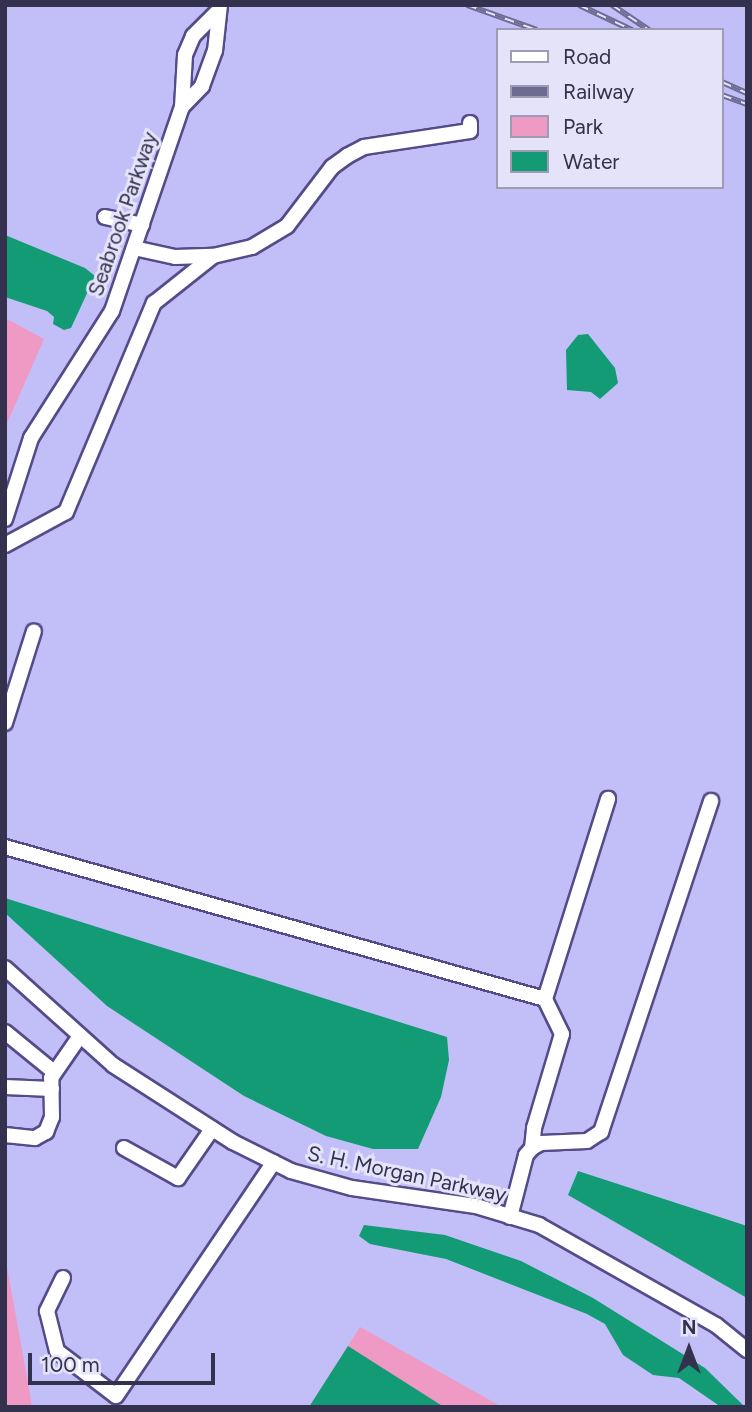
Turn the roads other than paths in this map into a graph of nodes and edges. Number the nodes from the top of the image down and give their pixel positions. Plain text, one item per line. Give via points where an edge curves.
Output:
1 (218, 9) edge
2 (183, 107) junction
3 (470, 123) dead end
4 (105, 217) dead end
5 (142, 225) junction
6 (134, 248) junction
7 (213, 256) junction
8 (5, 519) edge
9 (5, 545) edge
10 (34, 631) dead end
11 (5, 723) edge
12 (608, 800) dead end
13 (711, 801) dead end
14 (5, 847) edge
15 (5, 968) edge
16 (545, 999) junction
17 (5, 1032) edge
18 (80, 1036) junction
19 (54, 1072) junction
20 (5, 1087) edge
21 (52, 1089) junction
22 (212, 1129) junction
23 (5, 1135) edge
24 (124, 1148) dead end
25 (533, 1148) junction
26 (274, 1163) junction
27 (510, 1216) junction
28 (63, 1278) dead end
29 (747, 1350) edge

1 - 2 street, Seabrook Parkway via 215,51 202,86
1 - 2 street, Seabrook Parkway via 193,36 185,55
2 - 5 street, Seabrook Parkway
3 - 7 street via 470,131 356,151 331,167 288,226 252,247
4 - 5 street
5 - 6 street, Seabrook Parkway
6 - 7 street via 175,257
6 - 8 street, Seabrook Parkway via 112,311 31,438
7 - 9 street via 154,303 66,512
10 - 11 street
12 - 16 street
13 - 25 street via 601,1132 587,1141 541,1143
14 - 16 street
15 - 18 street, S. H. Morgan Parkway
16 - 25 street via 562,1034 534,1128
17 - 19 street
18 - 19 street
18 - 22 street, S. H. Morgan Parkway via 113,1065
19 - 21 street
20 - 21 street
21 - 23 street via 52,1116 46,1132 35,1138
22 - 24 street via 178,1178
22 - 26 street, S. H. Morgan Parkway
25 - 27 street via 526,1155
26 - 27 street, S. H. Morgan Parkway via 352,1188 476,1206
26 - 28 street via 116,1396 57,1351 47,1311
27 - 29 street, S. H. Morgan Parkway via 539,1225 716,1325

